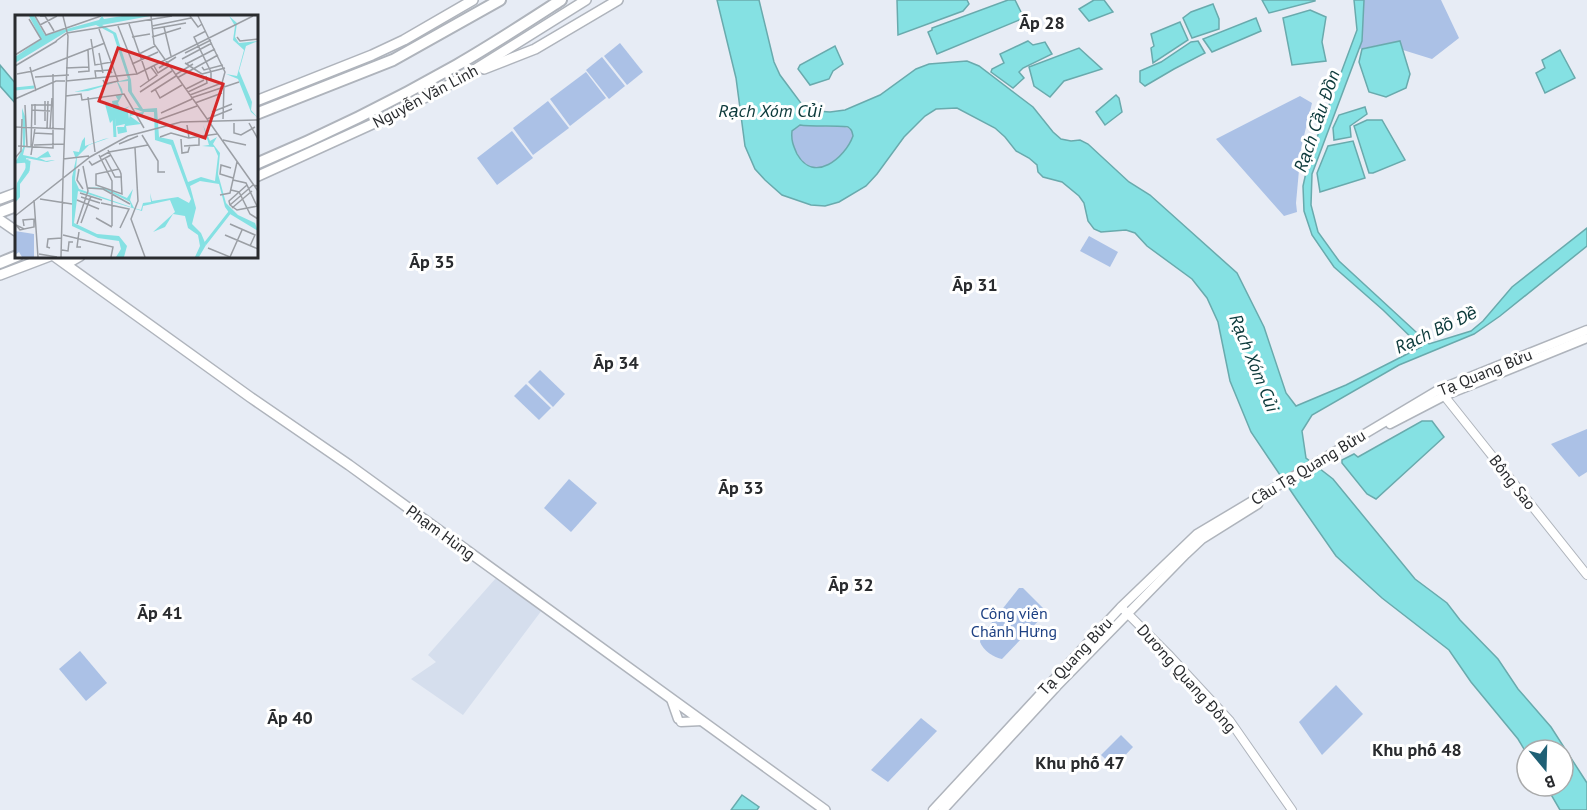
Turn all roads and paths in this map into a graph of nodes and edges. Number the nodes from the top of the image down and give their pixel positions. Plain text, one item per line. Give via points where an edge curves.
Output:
1 (473, 0) edge
2 (500, 0) edge
3 (561, 0) edge
4 (585, 0) edge
5 (618, 0) edge
6 (473, 72) junction
7 (258, 100) edge
8 (258, 113) edge
9 (258, 163) edge
10 (258, 176) edge
11 (15, 193) edge
12 (0, 199) edge
13 (15, 206) edge
14 (0, 212) edge
15 (0, 220) edge
16 (15, 230) edge
17 (15, 257) edge
18 (45, 258) edge
19 (57, 258) edge
20 (76, 258) edge
21 (0, 263) edge
22 (66, 264) junction
23 (0, 275) edge
24 (1587, 330) edge
25 (1587, 338) edge
26 (1442, 393) junction
27 (1388, 422) joint
28 (1231, 517) junction
29 (1587, 575) edge
30 (1120, 607) junction
31 (1128, 614) junction
32 (671, 699) junction
33 (702, 721) junction
34 (977, 766) junction
35 (825, 810) edge
36 (933, 810) edge
37 (943, 810) edge
38 (1292, 810) edge

1 - 7 main road via 372,55
2 - 8 highway via 386,63
3 - 9 highway, Nguyễn Văn Linh via 386,104
4 - 6 main road, Nguyễn Văn Linh
5 - 6 main road via 535,49
6 - 10 main road, Nguyễn Văn Linh via 390,116
11 - 12 main road
13 - 14 highway
15 - 16 main road
17 - 21 highway
18 - 23 main road
19 - 22 main road, Phạm Hùng
20 - 22 main road
22 - 32 main road, Phạm Hùng
24 - 26 main road, Tạ Quang Bửu
25 - 26 main road, Tạ Quang Bửu
26 - 27 main road, Tạ Quang Bửu
26 - 29 street, Bông Sao
27 - 28 main road, Cầu Tạ Quang Bửu
28 - 30 main road, Tạ Quang Bửu via 1197,534
28 - 31 main road, Tạ Quang Bửu via 1186,554
30 - 31 street, Dương Quang Đông
30 - 34 main road, Tạ Quang Bửu
31 - 34 main road, Tạ Quang Bửu
31 - 38 street, Dương Quang Đông via 1230,721
32 - 33 main road, Phạm Hùng
32 - 33 main road via 679,720
33 - 35 main road, Phạm Hùng
34 - 36 main road, Tạ Quang Bửu
34 - 37 main road, Tạ Quang Bửu

